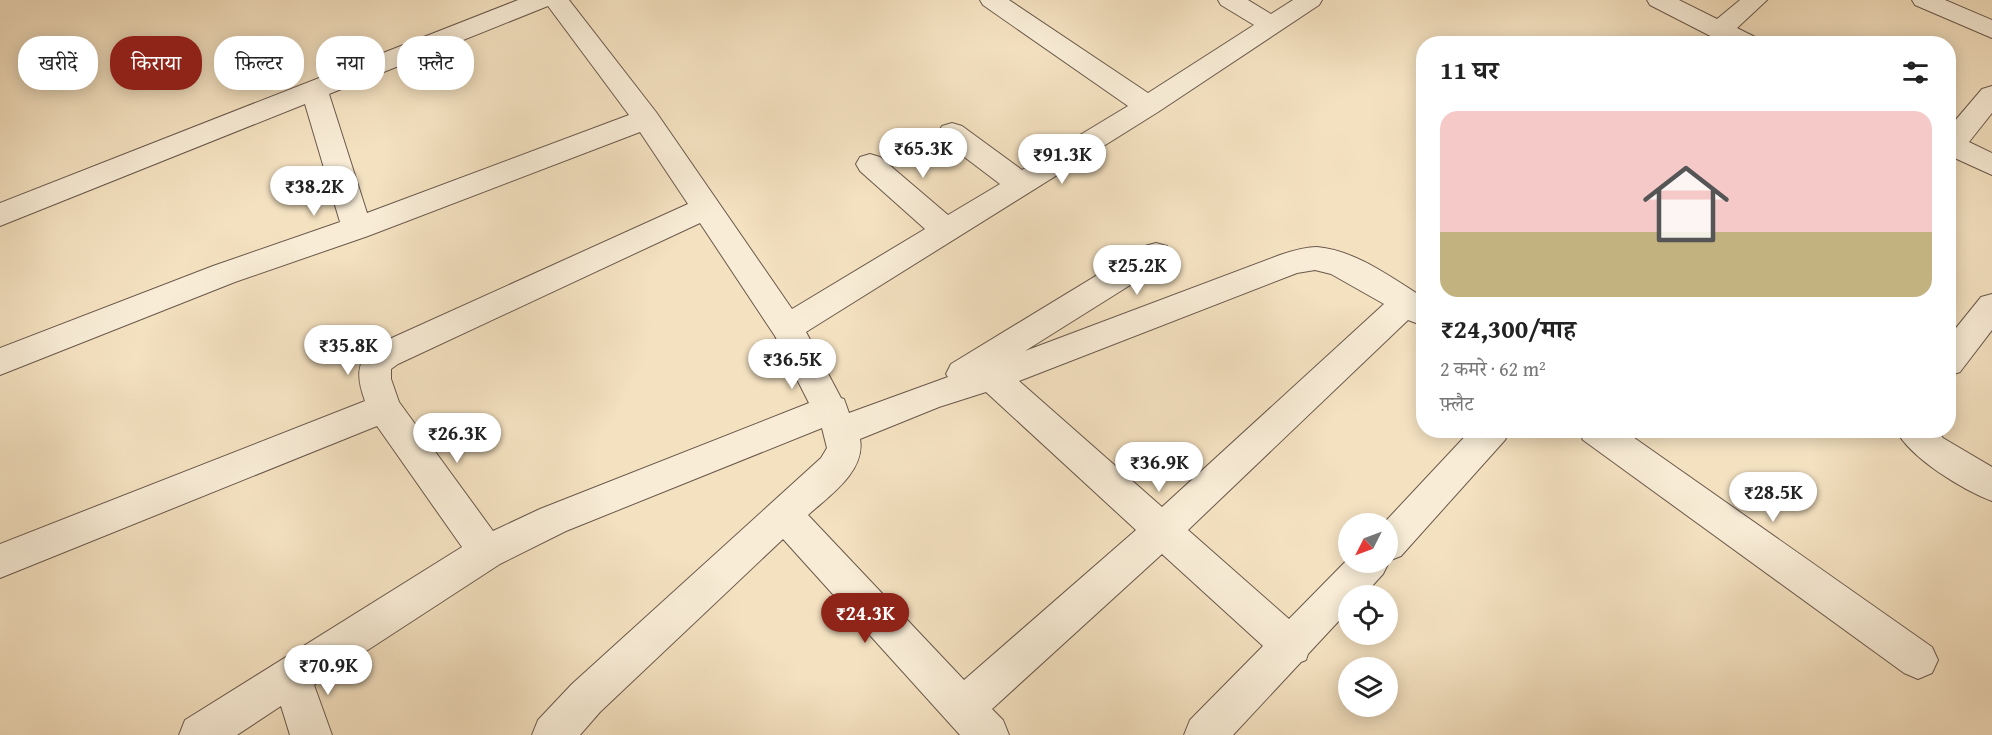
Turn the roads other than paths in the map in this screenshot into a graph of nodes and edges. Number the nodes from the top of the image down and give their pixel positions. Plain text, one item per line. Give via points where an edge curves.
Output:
1 (541, 0) edge
2 (556, 0) edge
3 (992, 0) edge
4 (1230, 0) edge
5 (1310, 0) edge
6 (1659, 0) edge
7 (1755, 0) edge
8 (1924, 0) edge
9 (1272, 25) junction
10 (1720, 29) junction
11 (1992, 30) edge
12 (1733, 36) edge
13 (315, 92) junction
14 (1992, 94) edge
15 (1148, 106) junction
16 (646, 119) junction
17 (952, 133) dead end
18 (1956, 137) edge
19 (1956, 147) edge
20 (870, 164) dead end
21 (1992, 165) edge
22 (1020, 184) junction
23 (705, 208) junction
24 (0, 215) edge
25 (357, 228) junction
26 (946, 230) junction
27 (1156, 254) dead end
28 (1992, 306) edge
29 (1415, 309) edge
30 (787, 328) junction
31 (1956, 353) edge
32 (0, 362) edge
33 (992, 377) junction
34 (932, 395) junction
35 (384, 408) junction
36 (836, 420) junction
37 (1485, 438) edge
38 (1606, 438) edge
39 (1921, 438) edge
40 (1992, 485) edge
41 (784, 514) junction
42 (1161, 531) junction
43 (1398, 533) edge
44 (487, 552) junction
45 (0, 561) edge
46 (1360, 573) edge
47 (1292, 647) junction
48 (1918, 660) dead end
49 (291, 677) junction
50 (976, 722) edge
51 (200, 735) edge
52 (311, 735) edge
53 (553, 735) edge
54 (1205, 735) edge

1 - 13 street
2 - 16 street
3 - 15 street
4 - 9 street
5 - 9 street
6 - 10 street
7 - 10 street
8 - 11 street
9 - 15 street
10 - 12 street
13 - 24 street
13 - 25 street
14 - 18 street
15 - 22 street
16 - 23 street
16 - 25 street
17 - 22 street
19 - 21 street
20 - 26 street
22 - 26 street
23 - 30 street
23 - 35 street via 376,361 373,370
25 - 32 street via 224,274
26 - 30 street
27 - 34 street
28 - 31 street
29 - 33 street via 1337,263 1320,258 1306,260
29 - 42 street
30 - 36 street
33 - 34 street
33 - 42 street
34 - 36 street
35 - 44 street
35 - 45 street
36 - 41 street via 844,448 840,459
36 - 44 street via 553,520
37 - 43 street
38 - 48 street
39 - 40 street
41 - 50 street
41 - 53 street via 586,698
42 - 47 street
42 - 50 street
44 - 49 street
46 - 47 street
47 - 54 street
49 - 51 street
49 - 52 street

